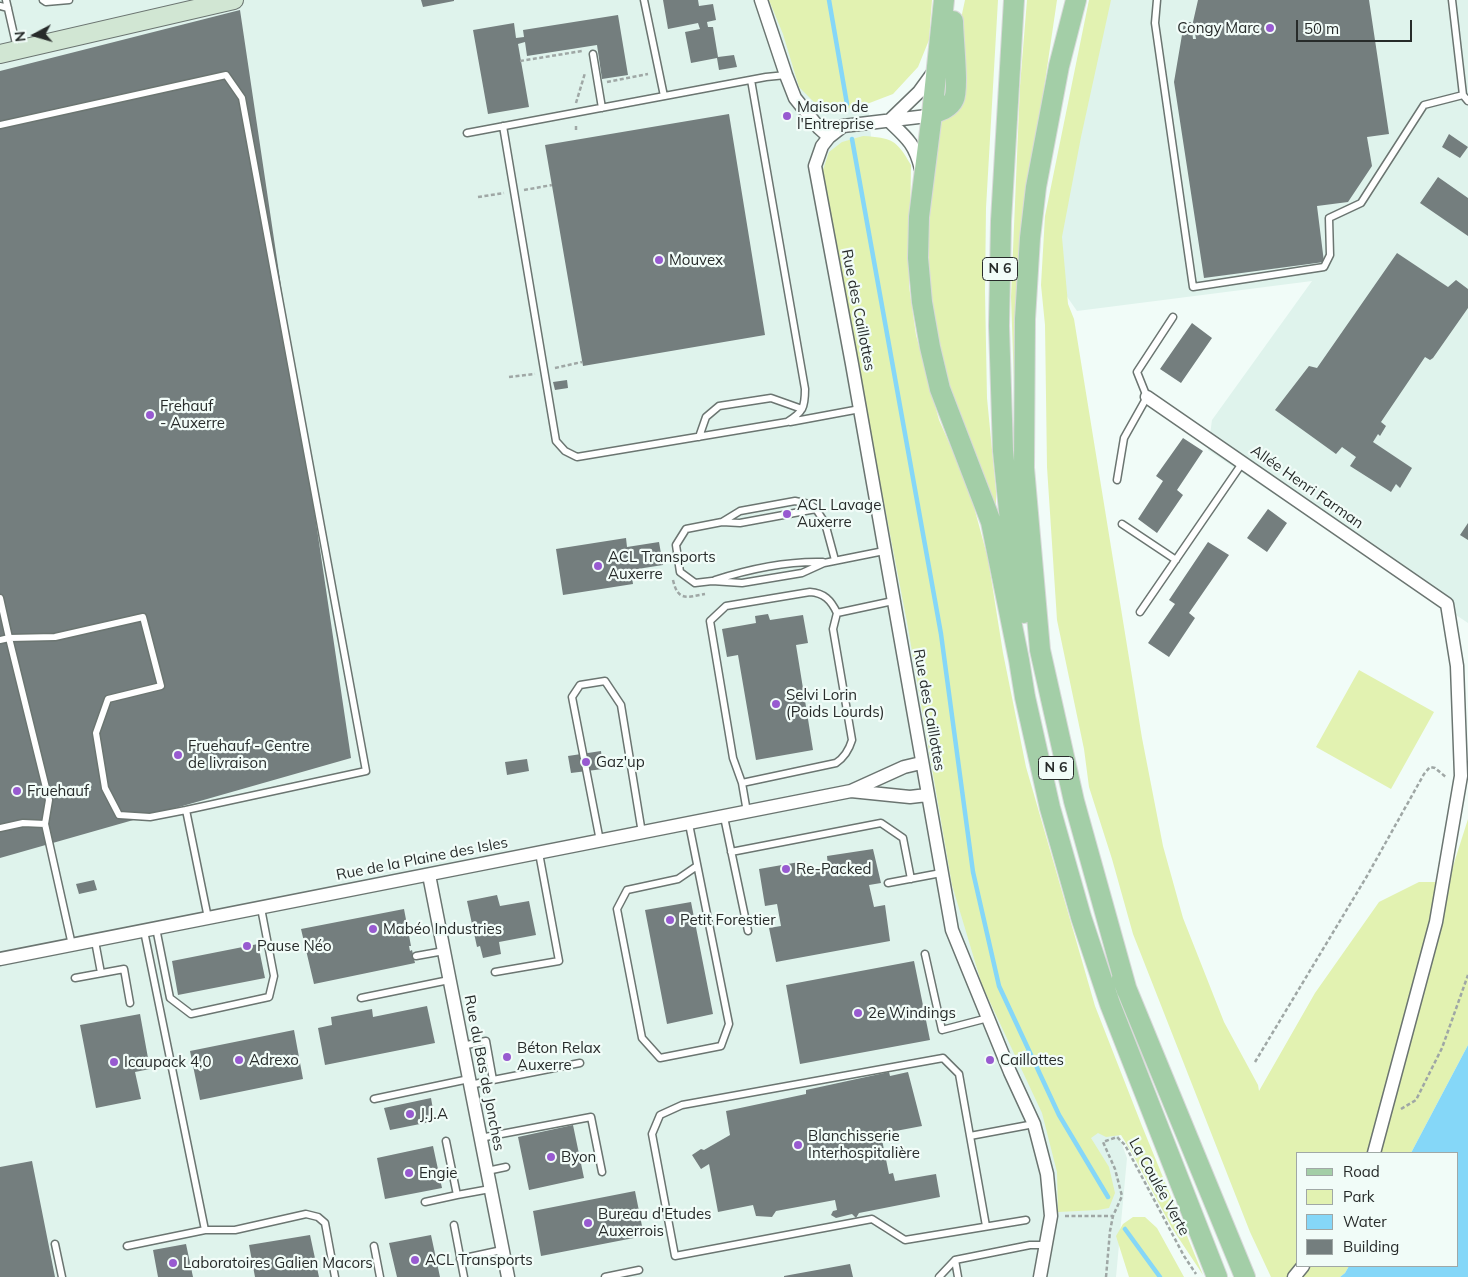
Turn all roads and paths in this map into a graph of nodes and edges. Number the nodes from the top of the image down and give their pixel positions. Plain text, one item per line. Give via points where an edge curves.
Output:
1 (6, 0) edge
2 (43, 0) edge
3 (68, 0) edge
4 (234, 0) edge
5 (644, 0) edge
6 (761, 0) edge
7 (944, 0) edge
8 (954, 0) edge
9 (1014, 0) edge
10 (1066, 0) edge
11 (1076, 0) edge
12 (1157, 0) edge
13 (1452, 0) edge
14 (0, 6) edge
15 (8, 8) junction
16 (18, 50) junction
17 (0, 54) edge
18 (592, 54) junction
19 (520, 61) dead end
20 (937, 66) junction
21 (1059, 66) junction
22 (786, 75) junction
23 (660, 76) junction
24 (751, 80) junction
25 (598, 84) junction
26 (1462, 94) junction
27 (664, 96) junction
28 (1468, 101) edge
29 (602, 108) junction
30 (576, 112) junction
31 (932, 114) junction
32 (888, 121) junction
33 (0, 125) edge
34 (503, 126) junction
35 (576, 130) dead end
36 (467, 133) dead end
37 (829, 136) junction
38 (923, 176) junction
39 (1173, 317) dead end
40 (1148, 397) junction
41 (802, 409) junction
42 (860, 409) junction
43 (786, 422) junction
44 (700, 437) junction
45 (1243, 462) junction
46 (1117, 480) dead end
47 (816, 509) junction
48 (722, 522) junction
49 (1122, 524) dead end
50 (1012, 538) junction
51 (884, 551) junction
52 (835, 560) junction
53 (1176, 560) junction
54 (824, 562) junction
55 (712, 582) junction
56 (0, 598) edge
57 (893, 601) junction
58 (1140, 612) dead end
59 (837, 613) junction
60 (9, 638) junction
61 (0, 640) edge
62 (1019, 660) junction
63 (921, 763) junction
64 (742, 782) junction
65 (1459, 788) junction
66 (851, 791) junction
67 (927, 795) junction
68 (186, 810) junction
69 (747, 812) junction
70 (724, 817) junction
71 (45, 824) junction
72 (689, 824) junction
73 (0, 828) edge
74 (642, 833) junction
75 (600, 841) junction
76 (731, 852) junction
77 (539, 853) junction
78 (697, 866) junction
79 (941, 873) junction
80 (428, 875) junction
81 (911, 879) junction
82 (888, 884) dead end
83 (260, 908) junction
84 (208, 918) junction
85 (150, 930) junction
86 (748, 931) dead end
87 (95, 941) junction
88 (72, 945) junction
89 (444, 951) junction
90 (925, 954) dead end
91 (416, 956) dead end
92 (0, 960) edge
93 (495, 972) dead end
94 (101, 973) junction
95 (1468, 975) edge
96 (75, 978) dead end
97 (449, 980) junction
98 (1127, 991) junction
99 (361, 998) dead end
100 (130, 1003) dead end
101 (988, 1018) junction
102 (462, 1046) junction
103 (1255, 1062) dead end
104 (580, 1063) dead end
105 (493, 1080) junction
106 (469, 1082) junction
107 (374, 1098) dead end
108 (1387, 1107) junction
109 (1034, 1124) junction
110 (970, 1136) junction
111 (480, 1138) junction
112 (446, 1141) dead end
113 (1374, 1152) edge
114 (506, 1167) dead end
115 (487, 1171) junction
116 (602, 1172) dead end
117 (490, 1188) junction
118 (457, 1195) junction
119 (425, 1202) dead end
120 (1051, 1216) junction
121 (1113, 1216) junction
122 (1026, 1220) dead end
123 (454, 1225) dead end
124 (986, 1226) junction
125 (205, 1230) junction
126 (55, 1244) dead end
127 (1046, 1245) junction
128 (127, 1246) dead end
129 (374, 1246) dead end
130 (502, 1250) junction
131 (460, 1259) junction
132 (955, 1260) junction
133 (1303, 1267) edge
134 (640, 1270) dead end
135 (62, 1277) edge
136 (335, 1277) edge
137 (380, 1277) edge
138 (464, 1277) edge
139 (508, 1277) edge
140 (605, 1277) edge
141 (939, 1277) edge
142 (958, 1277) edge
143 (1040, 1277) edge
144 (1106, 1277) edge
145 (1198, 1277) edge
146 (1217, 1277) edge
147 (1245, 1277) edge
148 (1294, 1277) edge

1 - 15 lane
2 - 3 lane
4 - 16 main road
5 - 23 lane
6 - 22 street
7 - 20 main road
8 - 31 main road via 954,99 948,107
9 - 50 main road, N 6 via 999,326 1003,451
10 - 21 main road
11 - 21 main road
12 - 26 lane via 1155,23 1193,287 1324,267 1330,255 1329,218 1361,203 1424,105
13 - 26 lane
14 - 15 lane
15 - 16 lane
16 - 17 main road
18 - 19 path via 581,51
18 - 25 lane
18 - 30 path via 577,98
20 - 31 main road
20 - 32 street via 919,92
21 - 98 main road via 1036,187 1030,238 1025,319 1024,468 1040,650 1074,801
22 - 24 lane
22 - 37 street via 795,98
23 - 25 path via 652,73
23 - 27 lane
24 - 27 lane
24 - 41 lane via 805,389
25 - 29 lane
26 - 28 lane
27 - 29 lane
29 - 30 lane
30 - 34 lane
30 - 35 path
31 - 32 street
31 - 38 main road
32 - 37 street via 843,126
32 - 38 street via 914,146
33 - 68 lane via 226,74 242,98 366,771
34 - 36 lane
34 - 44 lane via 556,442 577,457
37 - 42 street, Rue des Caillottes via 815,166
38 - 62 main road via 918,258 930,347 940,389 991,522
39 - 40 lane via 1137,372
40 - 45 street, Allée Henri Farman
40 - 46 lane via 1124,438
41 - 43 lane
41 - 44 lane via 771,398 719,406 706,416
42 - 43 lane
42 - 51 street, Rue des Caillottes
43 - 44 lane
45 - 53 lane
45 - 65 street, Allée Henri Farman via 1447,604 1457,666
47 - 48 lane via 740,524
47 - 48 lane via 795,501 740,511
47 - 52 lane via 825,523
48 - 55 lane via 686,529 676,545 680,572 695,583
49 - 53 lane
50 - 62 main road, N 6
50 - 98 main road, N 6 via 1037,684 1065,804 1103,930
51 - 52 lane
51 - 57 street, Rue des Caillottes
52 - 54 lane
53 - 58 lane
54 - 55 lane via 801,562 735,573
54 - 55 lane via 802,573 742,583
56 - 60 lane
57 - 59 lane
57 - 63 street, Rue des Caillottes
59 - 64 lane via 833,629 852,740 849,750 836,763
59 - 64 lane via 821,593 810,592 726,606 710,621 733,758
60 - 61 lane
60 - 68 lane via 55,637 144,617 161,686 108,699 96,733 106,788 119,815 150,817
60 - 71 lane via 49,800
62 - 146 main road, N 6 via 1050,808 1081,917 1113,1013
63 - 66 street, Rue de la Plaine des Isles via 904,767
63 - 67 street, Rue des Caillottes
64 - 69 lane
65 - 103 path via 1435,768 1424,774
65 - 108 street via 1436,922
66 - 67 street, Rue de la Plaine des Isles via 910,797
66 - 69 street, Rue de la Plaine des Isles
67 - 79 street, Rue des Caillottes
68 - 84 lane
69 - 70 street, Rue de la Plaine des Isles
70 - 72 street, Rue de la Plaine des Isles
70 - 76 lane
71 - 73 lane via 24,823
71 - 88 lane
72 - 74 street, Rue de la Plaine des Isles
72 - 78 lane
74 - 75 street, Rue de la Plaine des Isles
74 - 75 lane via 621,705 604,681 580,685 572,697
75 - 77 street, Rue de la Plaine des Isles
76 - 81 lane via 881,823 902,838
76 - 86 lane
77 - 80 street, Rue de la Plaine des Isles
77 - 93 lane via 559,961
78 - 78 lane via 678,879 627,890 616,909 642,1038 660,1058 720,1046 729,1024
79 - 81 lane
79 - 101 street, Rue des Caillottes via 952,930
80 - 83 street, Rue de la Plaine des Isles
80 - 89 street, Rue du Bas de Jonches
81 - 82 lane
83 - 84 street, Rue de la Plaine des Isles
83 - 85 lane via 274,976 269,997 191,1014 170,998
84 - 85 street, Rue de la Plaine des Isles
85 - 87 street, Rue de la Plaine des Isles
85 - 125 lane
87 - 88 street, Rue de la Plaine des Isles
87 - 94 lane
88 - 92 street, Rue de la Plaine des Isles
89 - 91 lane
89 - 97 street, Rue du Bas de Jonches
90 - 101 lane via 942,1030
94 - 96 lane
94 - 100 lane via 124,969
95 - 108 path via 1442,1048 1416,1100 1400,1110
97 - 99 lane
97 - 102 street, Rue du Bas de Jonches
98 - 147 main road, N 6
101 - 109 street, Rue des Caillottes
102 - 105 lane via 486,1041
102 - 106 street, Rue du Bas de Jonches
104 - 105 lane
105 - 106 lane
106 - 107 lane
106 - 111 street, Rue du Bas de Jonches
108 - 113 street
109 - 110 lane
109 - 120 street, Rue des Caillottes via 1047,1174
110 - 124 lane
110 - 124 lane via 959,1074 943,1058 682,1105 660,1115 652,1134 674,1256 872,1219 905,1240
111 - 115 street, Rue du Bas de Jonches
111 - 116 lane via 591,1117
112 - 118 lane
114 - 115 lane
115 - 117 street, Rue du Bas de Jonches
117 - 118 lane
117 - 130 street, Rue du Bas de Jonches
118 - 119 lane
120 - 121 path
120 - 127 street, Rue des Caillottes
121 - 144 path, La Coulée Verte
121 - 145 path, La Coulée Verte via 1122,1196 1103,1142 1117,1137 1125,1145
122 - 124 lane
123 - 131 lane
125 - 128 lane
125 - 136 lane via 235,1230 306,1214 318,1217 325,1223
126 - 135 lane
127 - 132 lane via 1030,1245
127 - 143 street, Rue des Caillottes
129 - 137 lane
130 - 131 lane
130 - 139 street, Rue du Bas de Jonches
131 - 138 lane
132 - 141 lane
132 - 142 lane
133 - 148 street
134 - 140 lane

